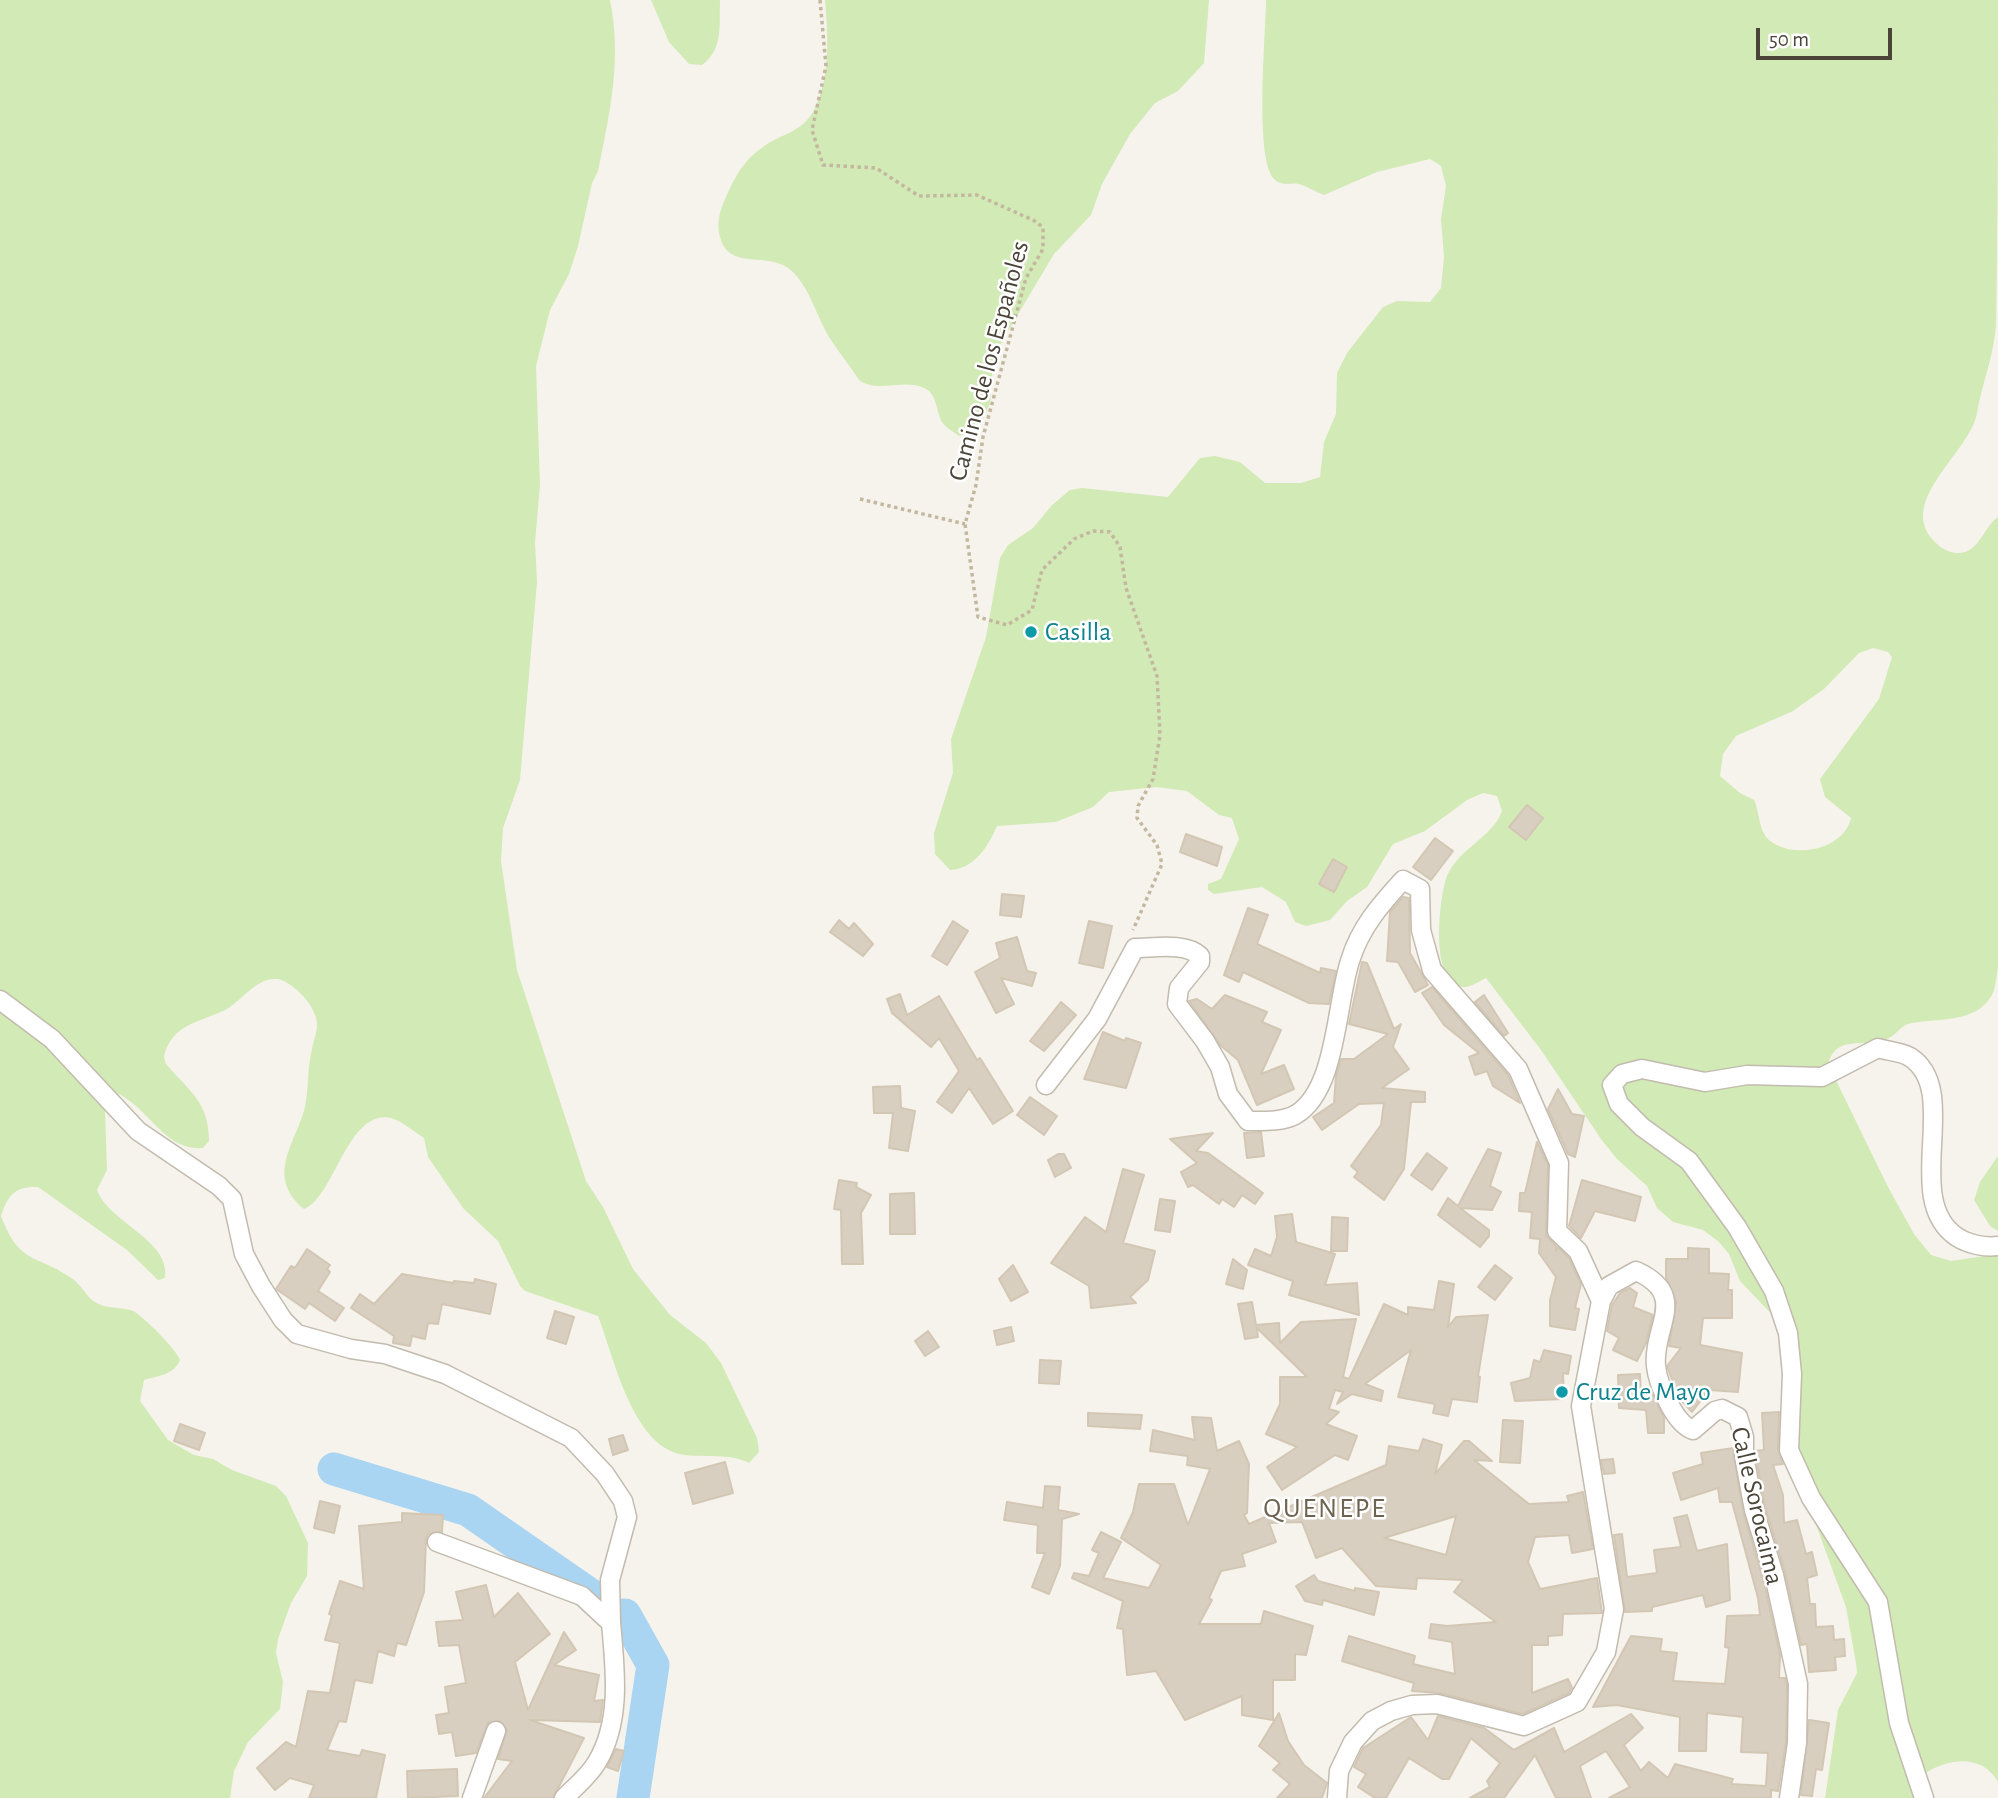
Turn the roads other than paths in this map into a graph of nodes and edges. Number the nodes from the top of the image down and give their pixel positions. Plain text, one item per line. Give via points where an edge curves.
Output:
1 (0, 1000) edge
2 (1046, 1085) dead end
3 (1998, 1246) edge
4 (1601, 1301) junction
5 (437, 1542) dead end
6 (611, 1623) junction
7 (496, 1731) dead end
8 (472, 1798) edge
9 (564, 1798) edge
10 (1337, 1798) edge
11 (1789, 1798) edge
12 (1924, 1798) edge

1 - 6 street via 52,1040 138,1131 232,1199 244,1254 283,1320 297,1334 385,1354 445,1374 571,1438 605,1474 625,1509 610,1580
2 - 4 street via 1097,1019 1135,948 1176,947 1200,956 1179,988 1177,1004 1220,1067 1228,1094 1248,1121 1294,1115 1312,1101 1323,1082 1350,960 1368,919 1403,880 1420,890 1421,930 1432,970 1518,1069 1559,1163 1557,1231 1577,1251
3 - 12 street via 1965,1242 1947,1230 1933,1207 1931,1093 1925,1074 1910,1057 1878,1048 1822,1077 1747,1075 1705,1083 1642,1069 1622,1074 1612,1085 1619,1104 1689,1161 1737,1227 1774,1291 1788,1333 1792,1374 1789,1450 1811,1498 1878,1602 1899,1723
4 - 10 street via 1581,1406 1614,1609 1606,1652 1577,1702 1524,1726 1437,1704 1412,1705 1372,1721 1353,1742 1339,1771
4 - 11 street, Calle Sorocaima via 1609,1286 1636,1270 1651,1278 1662,1291 1665,1317 1656,1366 1675,1419 1692,1430 1714,1411 1729,1410 1738,1417 1754,1510 1798,1684 1797,1743
5 - 6 street via 582,1595
6 - 9 street via 616,1699 606,1741 590,1772
7 - 8 street

